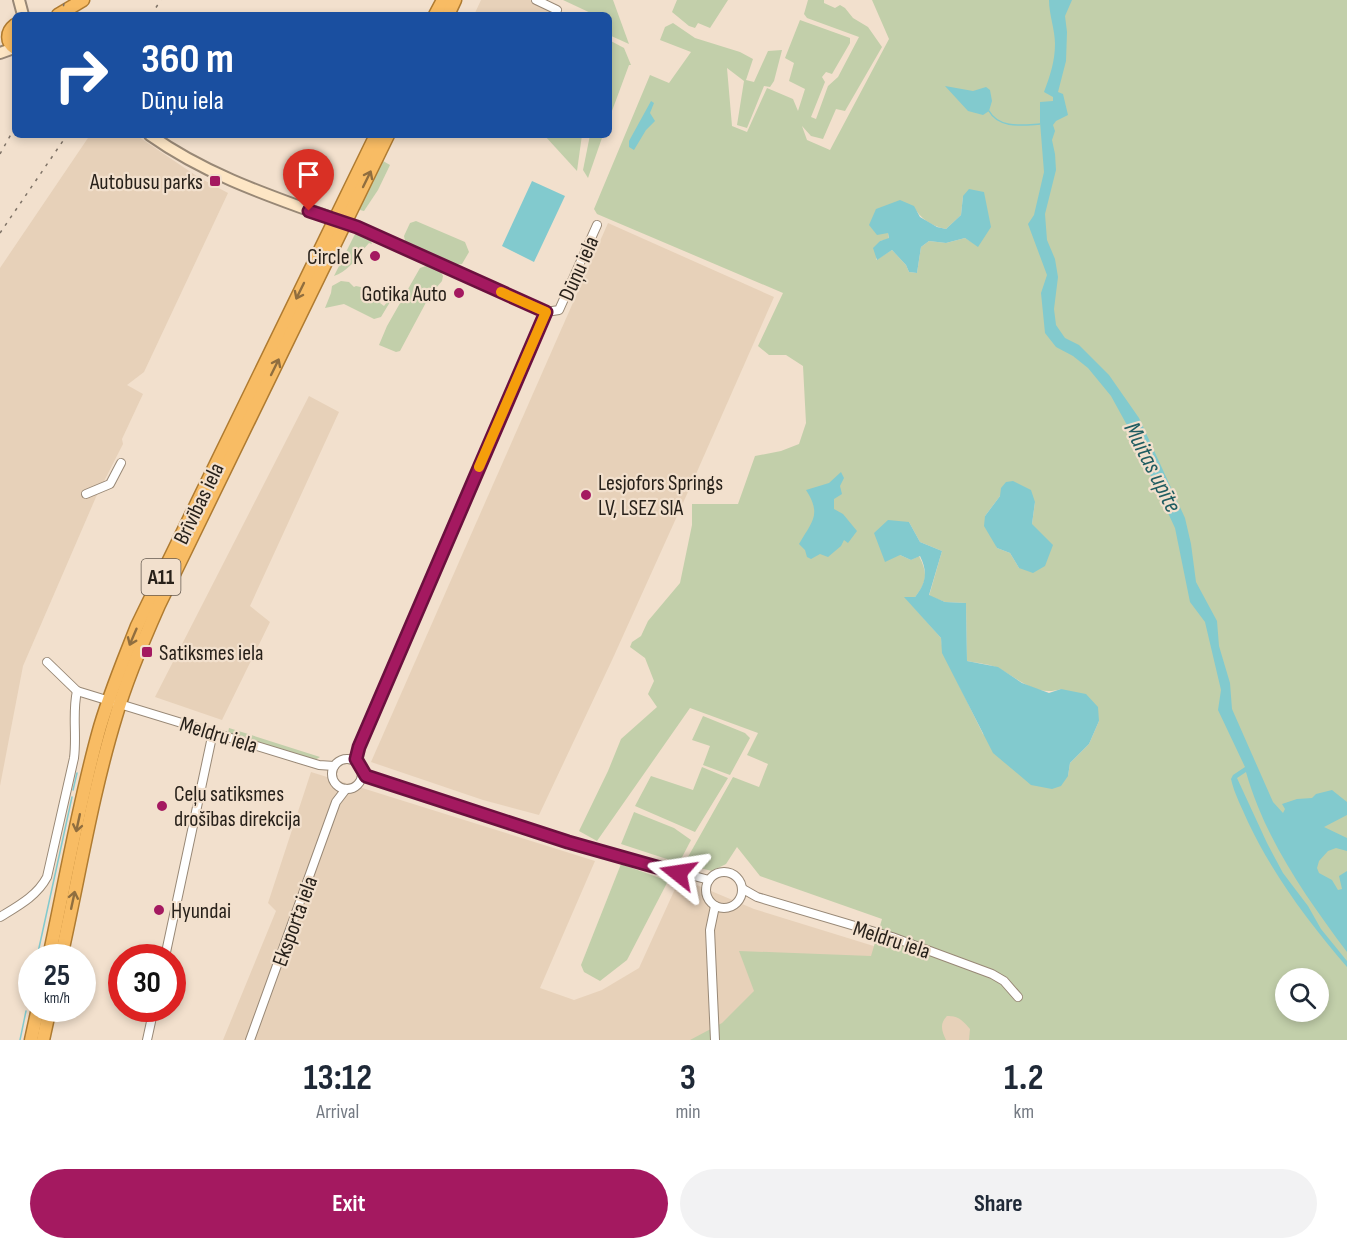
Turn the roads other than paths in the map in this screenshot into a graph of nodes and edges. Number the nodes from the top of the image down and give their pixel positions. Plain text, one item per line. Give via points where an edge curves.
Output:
1 (12, 0) edge
2 (83, 0) edge
3 (537, 0) edge
4 (557, 10) dead end
5 (63, 12) edge
6 (11, 27) edge
7 (12, 46) edge
8 (155, 138) edge
9 (375, 138) edge
10 (386, 138) edge
11 (340, 221) junction
12 (597, 225) dead end
13 (546, 312) junction
14 (121, 463) dead end
15 (86, 494) dead end
16 (47, 662) dead end
17 (77, 690) junction
18 (114, 701) junction
19 (213, 732) junction
20 (359, 747) junction
21 (348, 759) junction
22 (357, 763) junction
23 (319, 765) junction
24 (334, 766) junction
25 (362, 772) junction
26 (332, 775) junction
27 (378, 780) junction
28 (360, 782) junction
29 (336, 784) junction
30 (346, 789) junction
31 (336, 802) junction
32 (708, 884) junction
33 (742, 893) junction
34 (718, 907) junction
35 (0, 917) edge
36 (52, 944) edge
37 (64, 944) edge
38 (168, 944) edge
39 (1018, 997) dead end
40 (35, 1022) edge
41 (47, 1022) edge
42 (151, 1022) edge
43 (31, 1040) edge
44 (43, 1040) edge
45 (147, 1040) edge
46 (250, 1040) edge
47 (715, 1040) edge

1 - 6 main road
2 - 5 highway
3 - 4 street
6 - 7 highway
8 - 11 main road via 212,173
9 - 11 highway, Brīvības iela / A11
11 -> 10 highway, Brīvības iela / A11
11 - 13 street
11 - 18 highway, Brīvības iela / A11
12 - 13 street, Dūņu iela via 560,310
13 - 20 street, Dūņu iela
14 - 15 street via 110,484
16 - 17 street
17 - 18 street, Meldru iela
17 - 35 street via 74,758 47,877 34,894
18 - 19 street, Meldru iela
18 -> 36 highway, Brīvības iela / A11 via 92,758
37 -> 18 highway, Brīvības iela / A11
19 - 23 street, Meldru iela
19 - 38 street
20 - 21 street, Dūņu iela
20 - 22 street, Dūņu iela
21 - 22 street
21 - 24 street
22 - 25 street
23 - 24 street, Meldru iela
23 - 26 street, Meldru iela
24 - 26 street
25 - 27 street
25 - 28 street
26 - 29 street, Meldru iela
27 - 28 street
27 - 32 street
28 - 30 street
29 - 30 street
29 - 31 street, Eksporta iela
30 - 31 street, Eksporta iela
31 - 46 street, Eksporta iela
32 - 33 street via 716,873 728,872 738,877
32 - 34 street via 708,899
33 - 34 street via 733,906
33 - 39 street, Meldru iela via 892,937 992,974
34 - 47 street via 710,930
40 - 43 highway
41 - 44 highway
42 - 45 street

